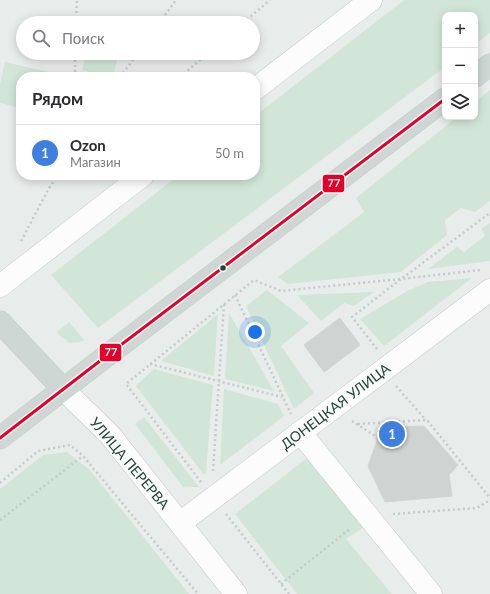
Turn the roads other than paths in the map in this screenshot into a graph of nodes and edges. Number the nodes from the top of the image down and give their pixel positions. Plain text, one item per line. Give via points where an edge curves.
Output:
1 (372, 0) edge
2 (490, 65) edge
3 (478, 74) edge
4 (260, 85) edge
5 (442, 101) edge
6 (137, 180) edge
7 (0, 286) edge
8 (490, 290) edge
9 (0, 322) edge
10 (63, 389) junction
11 (295, 424) junction
12 (0, 438) edge
13 (180, 523) junction
14 (236, 594) edge
15 (431, 594) edge

1 - 4 street
2 - 3 main road
5 - 10 main road
6 - 7 street
8 - 11 street, ДОНЕЦКАЯ УЛИЦА
9 - 10 main road, УЛИЦА ПЕРЕРВА
10 - 12 main road
10 - 13 street, УЛИЦА ПЕРЕРВА via 110,435
11 - 13 street, ДОНЕЦКАЯ УЛИЦА
11 - 15 street
13 - 14 street, УЛИЦА ПЕРЕРВА

